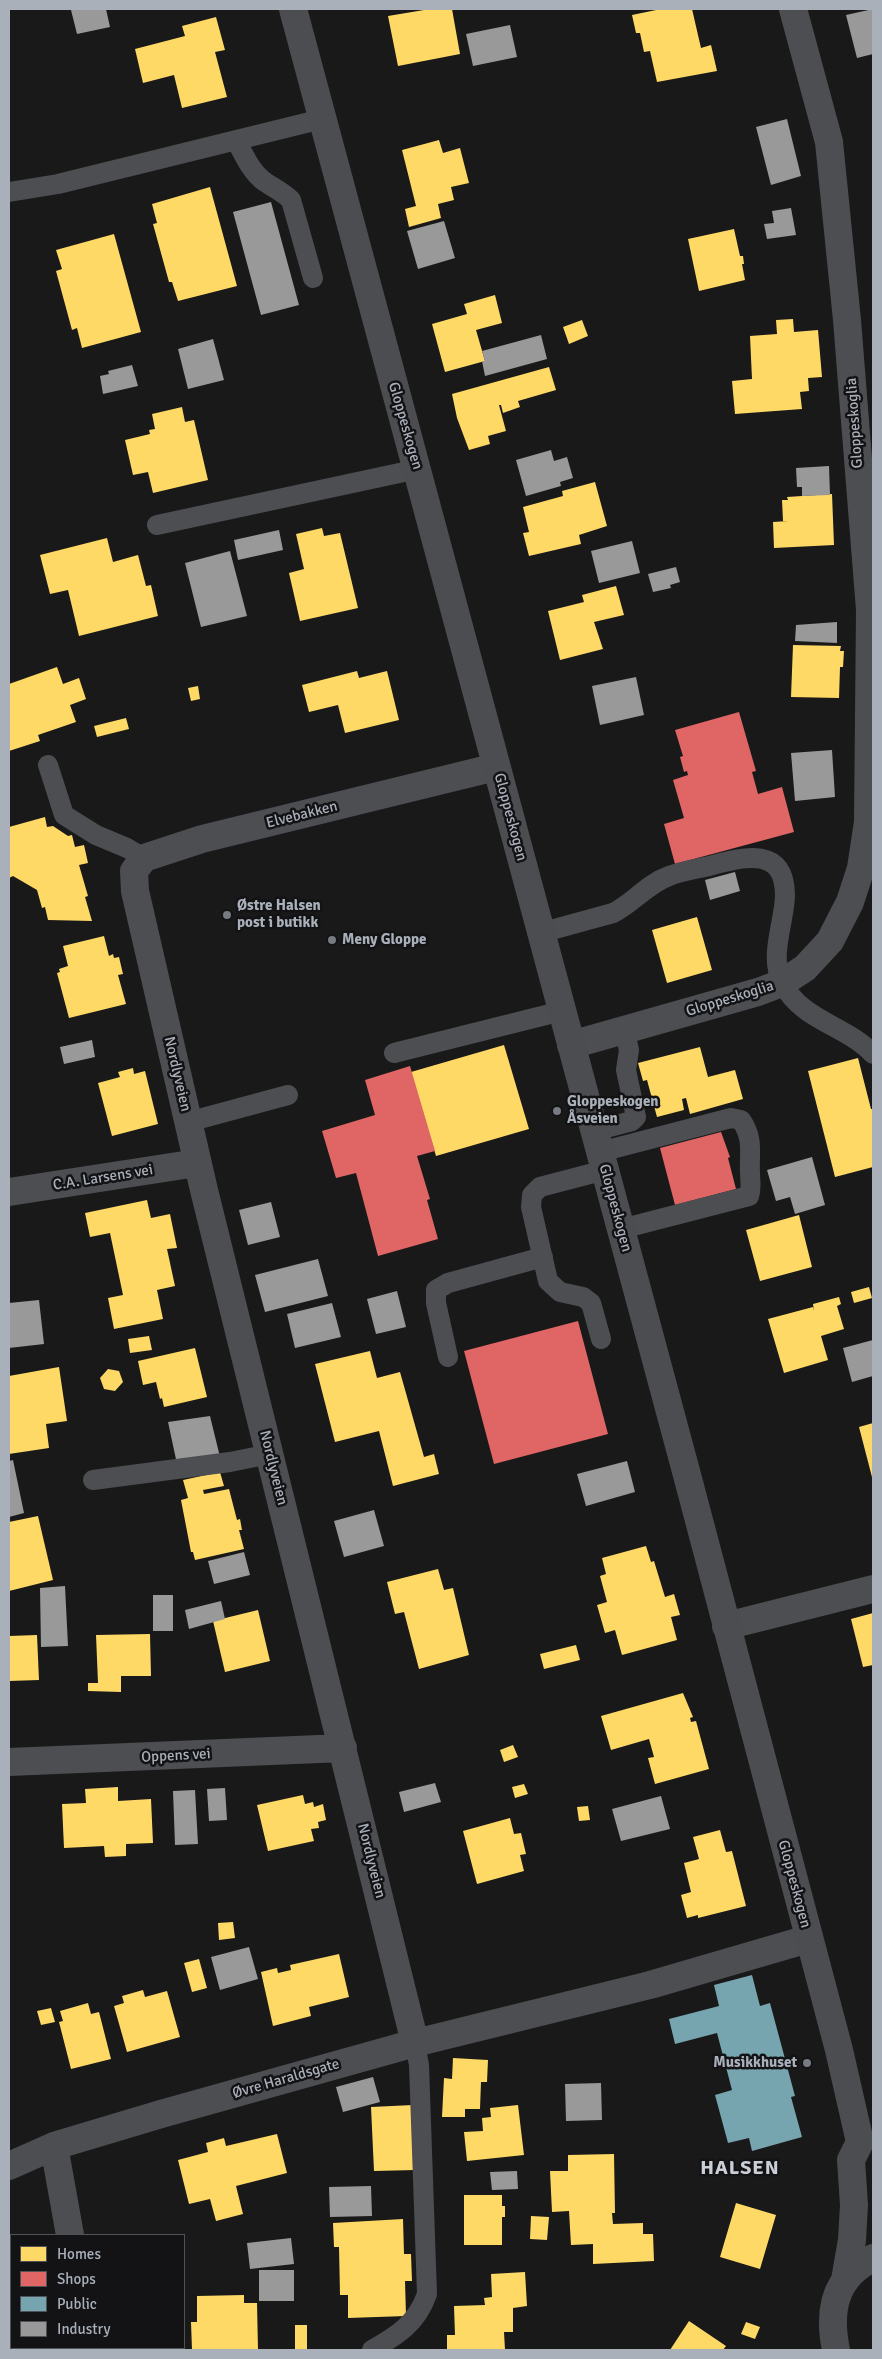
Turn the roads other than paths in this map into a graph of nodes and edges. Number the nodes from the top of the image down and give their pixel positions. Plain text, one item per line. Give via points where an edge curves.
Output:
1 (293, 9) edge
2 (794, 9) edge
3 (322, 119) junction
4 (236, 140) junction
5 (9, 192) edge
6 (313, 278) dead end
7 (418, 469) junction
8 (157, 525) dead end
9 (48, 765) dead end
10 (496, 767) junction
11 (144, 858) junction
12 (540, 933) junction
13 (782, 983) junction
14 (562, 1011) junction
15 (624, 1030) junction
16 (571, 1045) junction
17 (394, 1053) dead end
18 (873, 1054) edge
19 (288, 1095) dead end
20 (188, 1122) junction
21 (600, 1151) junction
22 (197, 1163) junction
23 (9, 1192) edge
24 (621, 1229) junction
25 (543, 1257) junction
26 (601, 1339) dead end
27 (448, 1357) dead end
28 (270, 1454) junction
29 (93, 1480) dead end
30 (873, 1589) edge
31 (726, 1626) junction
32 (343, 1748) junction
33 (9, 1762) edge
34 (808, 1939) junction
35 (415, 2043) junction
36 (54, 2146) junction
37 (866, 2147) edge
38 (9, 2166) edge
39 (70, 2234) edge
40 (873, 2258) edge
41 (845, 2280) junction
42 (372, 2350) edge
43 (836, 2350) edge

1 - 3 main road, Gloppeskogen
2 - 13 street, Gloppeskoglia via 830,142 847,320 870,610 868,822 861,868 850,902 830,941 805,968
3 - 4 lane
3 - 7 main road, Gloppeskogen
4 - 5 lane via 58,184
4 - 6 lane via 248,164 265,182 282,190 291,200
7 - 8 lane
7 - 10 main road, Gloppeskogen
9 - 11 lane via 64,815
10 - 11 street, Elvebakken via 202,839
10 - 12 main road, Gloppeskogen
11 - 20 street, Nordlyveien via 134,871 135,891
12 - 13 lane via 612,913 669,876 736,859 759,857 773,863 783,877 777,966
12 - 14 main road, Gloppeskogen
13 - 15 street, Gloppeskoglia
13 - 18 lane via 797,1004
14 - 16 main road, Gloppeskogen
14 - 17 lane
15 - 16 street, Gloppeskoglia
15 - 21 lane via 629,1050 626,1070 636,1117
16 - 21 main road, Gloppeskogen
19 - 20 lane
20 - 22 street, Nordlyveien
21 - 24 main road, Gloppeskogen
21 - 24 lane via 731,1118 741,1120 747,1129 752,1152 749,1196
21 - 25 lane via 532,1195 531,1207
22 - 23 street, C.A. Larsens vei
22 - 28 street, Nordlyveien
24 - 31 main road, Gloppeskogen
25 - 26 lane via 548,1281 560,1292 583,1297 591,1303
25 - 27 lane via 448,1283 436,1290
28 - 29 lane
28 - 32 street, Nordlyveien
30 - 31 street
31 - 34 main road, Gloppeskogen
32 - 33 street, Oppens vei
32 - 35 street, Nordlyveien
34 - 35 street, Øvre Haraldsgate via 650,1985
34 - 37 main road, Gloppeskogen
35 - 36 street, Øvre Haraldsgate
35 - 42 lane via 419,2065 426,2294 421,2310 410,2324
36 - 38 street, Øvre Haraldsgate
36 - 39 street
37 - 41 main road, Gloppeskogen via 851,2160 854,2205
40 - 41 main road via 861,2264
41 - 43 main road via 835,2299 831,2318

